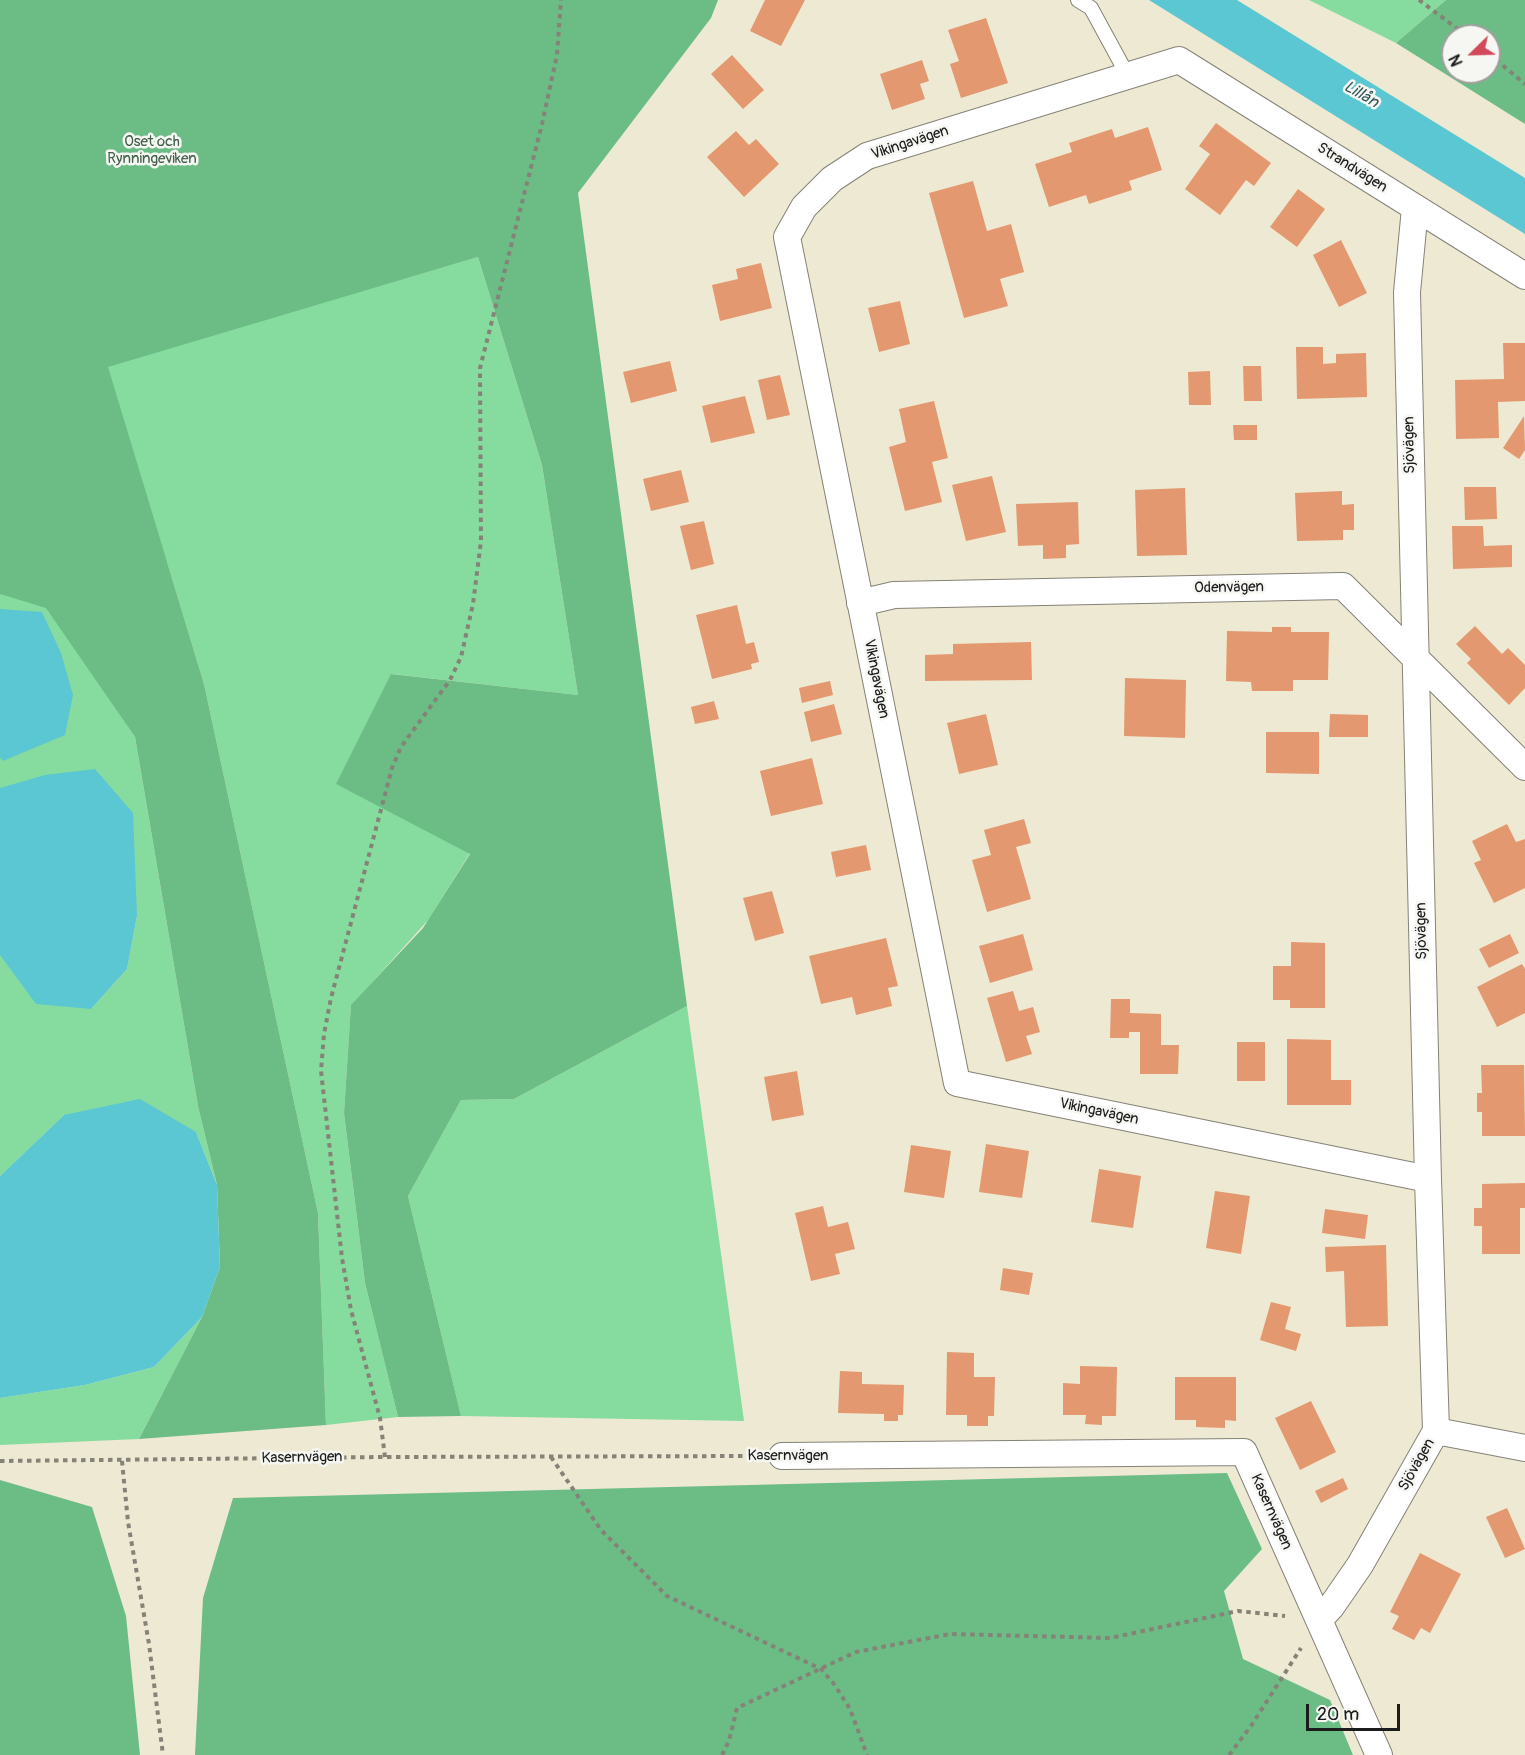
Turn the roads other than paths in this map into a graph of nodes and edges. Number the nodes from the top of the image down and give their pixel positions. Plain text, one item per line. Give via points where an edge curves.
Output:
1 (1078, 0) edge
2 (1179, 60) joint
3 (1128, 76) junction
4 (1415, 208) junction
5 (1525, 276) edge
6 (860, 603) junction
7 (1415, 658) junction
8 (1525, 767) edge
9 (1428, 1179) junction
10 (1436, 1431) junction
11 (1525, 1448) edge
12 (782, 1456) road end
13 (1319, 1620) junction
14 (1379, 1755) edge

1 - 3 lane via 1091,8
2 - 3 street, Vikingavägen
2 - 4 street, Strandvägen
3 - 6 street, Vikingavägen via 867,156 832,179 804,207 787,237
4 - 5 street, Strandvägen
4 - 7 street, Sjövägen via 1407,292
6 - 7 street, Odenvägen via 894,595 1343,586
6 - 9 street, Vikingavägen via 957,1083
7 - 8 street, Odenvägen
7 - 9 street, Sjövägen
9 - 10 street, Sjövägen
10 - 11 street
10 - 13 street, Sjövägen via 1360,1565
12 - 13 street, Kasernvägen via 1244,1452
13 - 14 street, Kasernvägen

